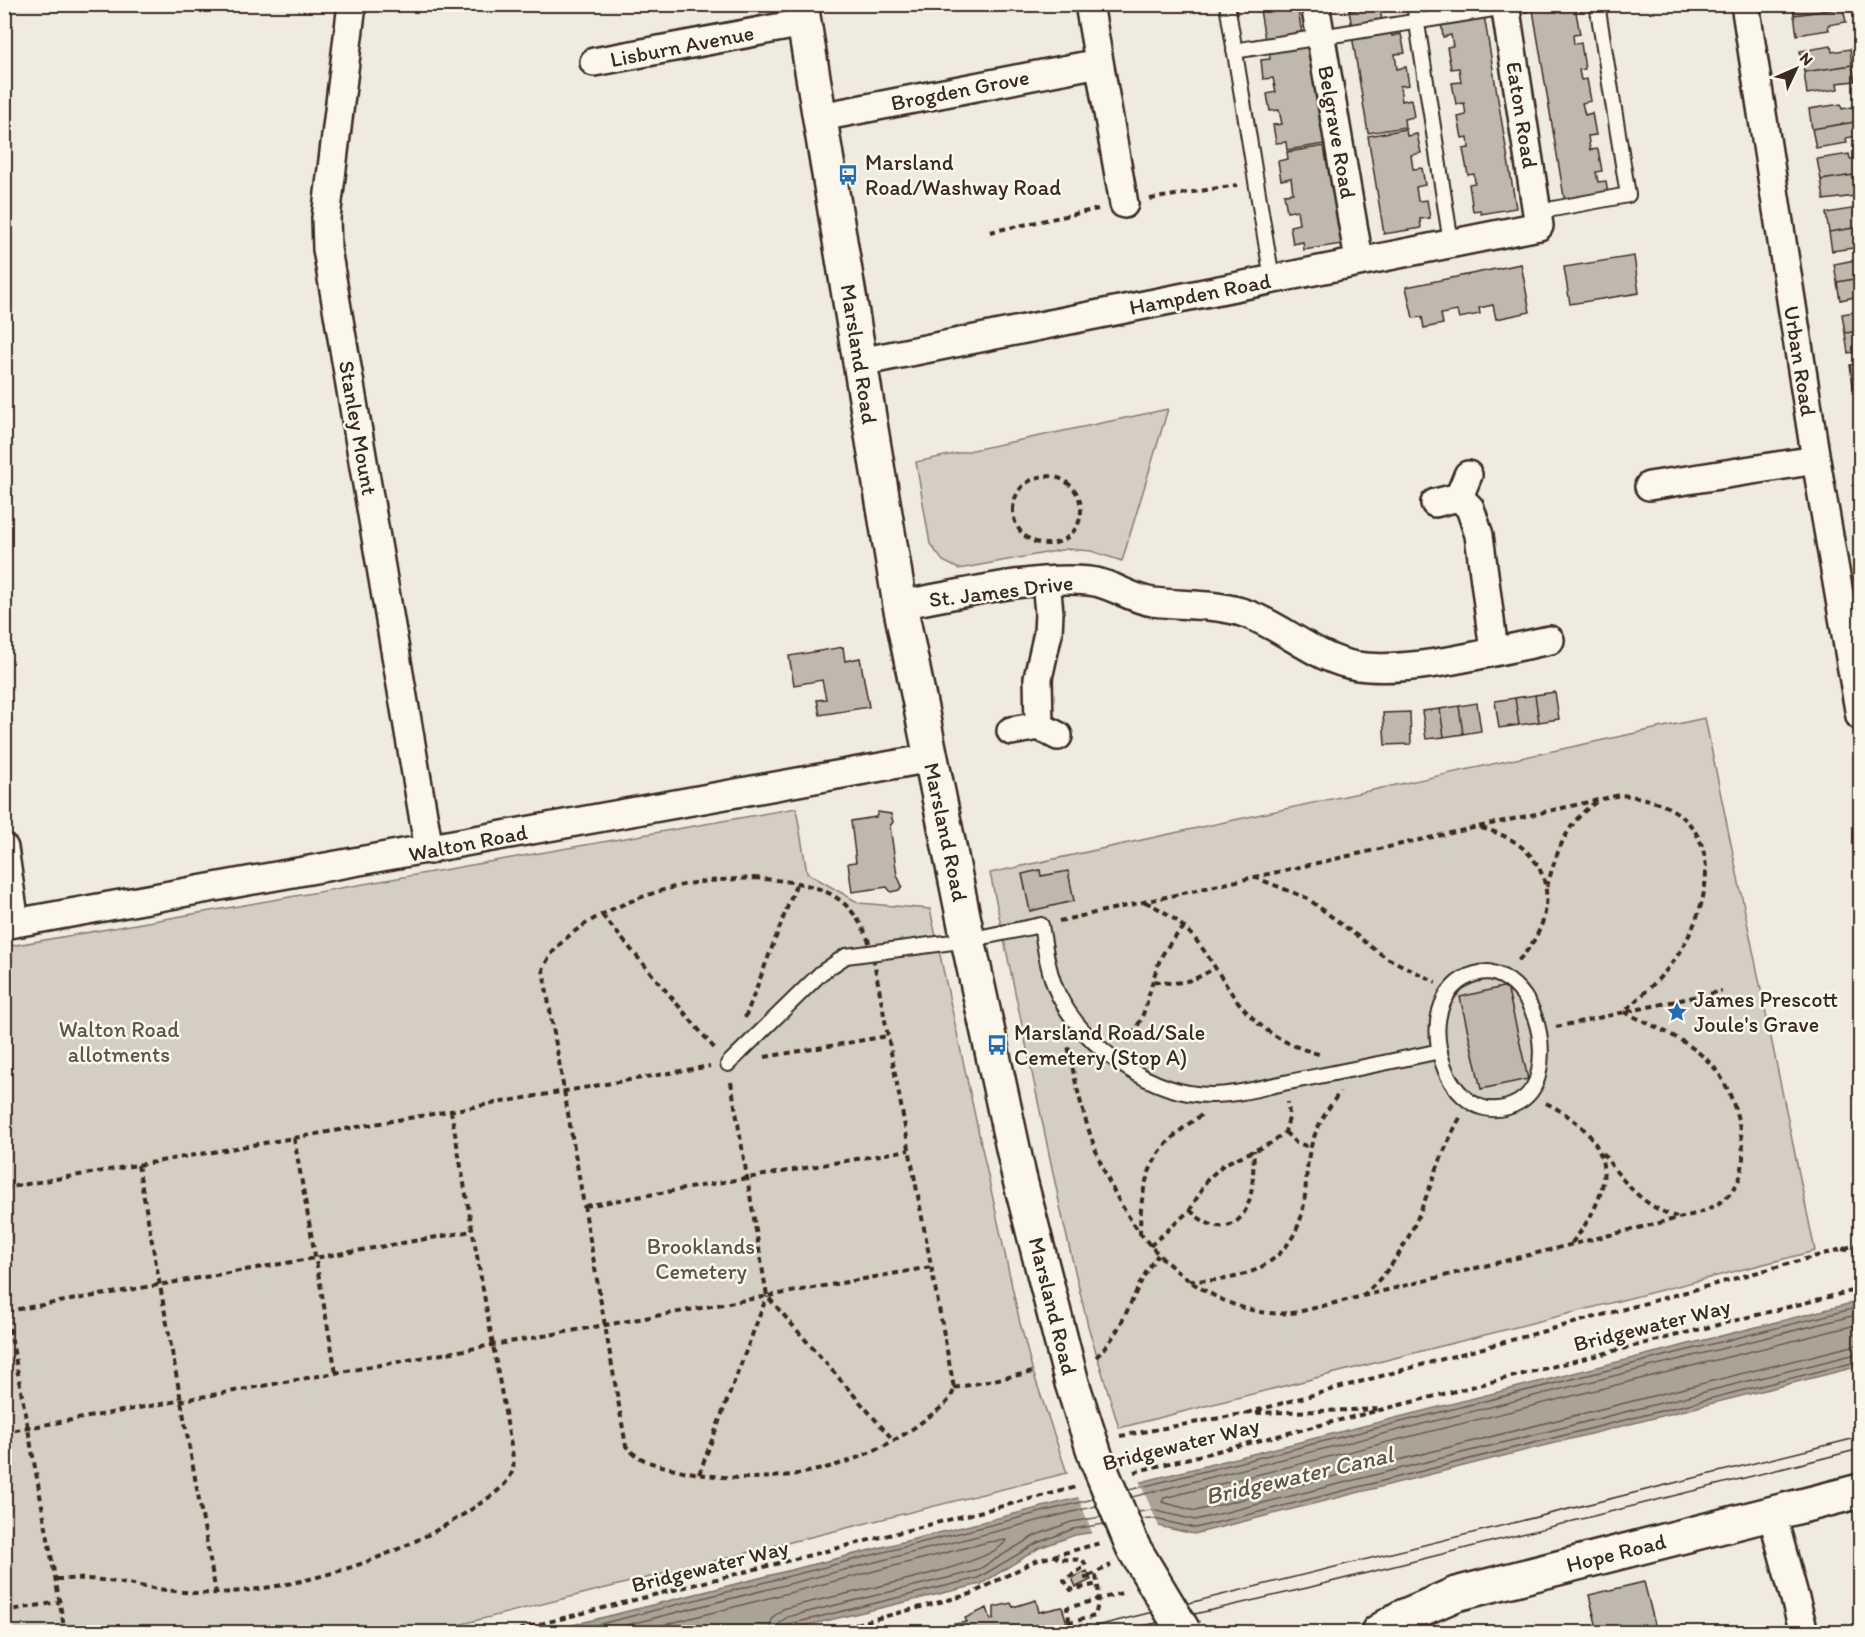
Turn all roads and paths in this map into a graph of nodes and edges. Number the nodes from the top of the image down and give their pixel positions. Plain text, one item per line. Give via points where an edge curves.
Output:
1 (352, 4) edge
2 (1089, 4) edge
3 (1227, 4) edge
4 (1316, 4) edge
5 (1414, 4) edge
6 (1598, 4) edge
7 (1745, 4) edge
8 (1511, 6) edge
9 (803, 14) edge
10 (1417, 22) junction
11 (1320, 35) junction
12 (1234, 51) junction
13 (594, 62) dead end
14 (1099, 63) junction
15 (821, 117) junction
16 (1124, 204) dead end
17 (1538, 219) junction
18 (1451, 243) junction
19 (1359, 260) junction
20 (1272, 279) junction
21 (860, 362) junction
22 (1816, 460) junction
23 (1649, 486) dead end
24 (1454, 492) dead end
25 (1041, 543) joint
26 (1046, 581) junction
27 (900, 605) junction
28 (1550, 640) dead end
29 (1494, 651) junction
30 (1860, 716) edge
31 (1011, 731) dead end
32 (931, 758) junction
33 (1602, 799) junction
34 (1478, 827) junction
35 (4, 848) edge
36 (429, 850) junction
37 (1253, 877) junction
38 (797, 882) junction
39 (1547, 887) junction
40 (1145, 902) junction
41 (602, 915) junction
42 (10, 924) edge
43 (1041, 925) junction
44 (1185, 926) junction
45 (968, 940) junction
46 (872, 951) junction
47 (1216, 967) junction
48 (1504, 975) junction
49 (1154, 981) junction
50 (1449, 988) junction
51 (1722, 991) dead end
52 (1624, 1012) junction
53 (744, 1021) dead end
54 (1538, 1030) junction
55 (888, 1036) junction
56 (1066, 1038) dead end
57 (1440, 1051) junction
58 (1114, 1058) junction
59 (728, 1064) junction
60 (1366, 1067) junction
61 (1285, 1083) junction
62 (564, 1092) junction
63 (1240, 1093) junction
64 (1529, 1095) junction
65 (1470, 1103) junction
66 (451, 1111) junction
67 (1285, 1132) junction
68 (294, 1138) junction
69 (1311, 1147) junction
70 (909, 1150) junction
71 (1254, 1150) junction
72 (1601, 1150) junction
73 (138, 1165) junction
74 (747, 1180) junction
75 (4, 1188) edge
76 (585, 1206) junction
77 (1190, 1210) junction
78 (1677, 1217) junction
79 (472, 1231) junction
80 (1140, 1235) junction
81 (1860, 1244) edge
82 (1570, 1245) junction
83 (1150, 1246) junction
84 (1841, 1249) junction
85 (1860, 1253) edge
86 (1158, 1255) junction
87 (316, 1258) junction
88 (931, 1267) junction
89 (1186, 1279) junction
90 (160, 1285) junction
91 (1860, 1289) edge
92 (4, 1296) edge
93 (766, 1296) junction
94 (1360, 1297) junction
95 (7, 1311) junction
96 (604, 1325) junction
97 (492, 1345) junction
98 (1096, 1358) dead end
99 (1033, 1372) dead end
100 (336, 1373) junction
101 (954, 1388) junction
102 (181, 1401) junction
103 (1390, 1409) junction
104 (1247, 1413) junction
105 (28, 1428) junction
106 (4, 1432) edge
107 (895, 1442) junction
108 (1091, 1462) junction
109 (1130, 1473) dead end
110 (699, 1474) junction
111 (1860, 1491) edge
112 (1772, 1514) junction
113 (1130, 1535) junction
114 (1053, 1555) junction
115 (1084, 1578) dead end
116 (56, 1579) junction
117 (1098, 1584) junction
118 (1153, 1584) junction
119 (216, 1593) junction
120 (60, 1602) junction
121 (4, 1611) edge
122 (1389, 1625) edge
123 (65, 1632) edge
124 (509, 1632) edge
125 (825, 1632) edge
126 (1184, 1632) edge
127 (1352, 1632) edge
128 (1804, 1632) edge

1 - 36 street, Stanley Mount via 326,218 327,249
2 - 14 street
3 - 12 lane
4 - 11 street, Belgrave Road
5 - 10 lane
6 - 17 lane via 1628,195
7 - 22 street, Urban Road
8 - 10 lane
8 - 17 street, Eaton Road
9 - 13 street, Lisburn Avenue
9 - 15 main road, Marsland Road
10 - 11 lane
10 - 18 lane
11 - 12 lane
11 - 19 street, Belgrave Road
12 - 20 lane
14 - 15 street, Brogden Grove
14 - 16 street
15 - 21 main road, Marsland Road
17 - 18 street, Hampden Road
18 - 19 street, Hampden Road
19 - 20 street, Hampden Road
20 - 21 street, Hampden Road
21 - 27 main road, Marsland Road
22 - 23 street via 1688,468
22 - 30 street, Urban Road
24 - 29 street via 1470,508 1479,535
25 - 25 path via 1022,532 1016,523 1014,502 1025,483 1046,476 1057,477 1076,490 1082,513 1072,533 1062,540
26 - 27 street, St. James Drive
26 - 29 street, St. James Drive via 1092,581 1148,601 1210,606 1246,614 1329,659 1357,666 1408,666
26 - 31 street via 1050,613 1038,678 1049,731
27 - 32 main road, Marsland Road
28 - 29 street, St. James Drive
32 - 36 street, Walton Road
32 - 45 main road, Marsland Road
33 - 34 path
33 - 39 path via 1576,818 1566,833
33 - 52 path via 1620,795 1640,797 1674,810 1698,832 1706,863 1703,902 1686,941 1670,966
34 - 37 path
34 - 39 path via 1497,832 1521,846 1541,871
35 - 42 street
36 - 42 street, Walton Road
37 - 40 path
37 - 50 path via 1307,898 1385,957
38 - 41 path via 754,878 673,887
38 - 46 path via 825,890 845,903 858,917
38 - 53 path
39 - 48 path via 1542,929
40 - 43 path
40 - 44 path
41 - 59 path
41 - 62 path via 548,955 543,970
43 - 45 lane
43 - 58 lane via 1058,994 1072,1018
44 - 47 path
44 - 49 path via 1164,952
45 - 46 lane
45 - 108 main road, Marsland Road via 1019,1176
46 - 55 path
46 - 59 lane via 846,956 821,973
47 - 49 path via 1178,984
47 - 60 path via 1246,1011 1281,1040
48 - 50 lane via 1474,973
48 - 54 lane via 1526,999
49 - 58 path via 1141,1022
50 - 57 lane via 1439,1017
51 - 52 path
52 - 54 path
52 - 78 path via 1676,1038 1711,1064 1722,1078 1735,1110 1745,1160 1738,1184 1709,1209
54 - 64 lane via 1541,1064
55 - 59 path
55 - 70 path
56 - 80 path via 1086,1121 1103,1170
57 - 60 lane
57 - 65 lane via 1451,1081
58 - 63 lane via 1182,1092
59 - 62 path
59 - 74 path
60 - 61 lane
60 - 69 path via 1339,1093
61 - 63 lane
61 - 67 path via 1289,1118
62 - 66 path
62 - 76 path
63 - 80 path via 1190,1122 1159,1151 1143,1187
64 - 65 lane via 1502,1108
64 - 72 path via 1582,1125
65 - 94 path via 1454,1128 1424,1208 1402,1249 1377,1284
66 - 68 path
66 - 79 path
67 - 69 path via 1296,1143
67 - 71 path
68 - 73 path
68 - 87 path
69 - 89 path via 1302,1215 1282,1252 1247,1275 1207,1281
70 - 74 path
70 - 88 path
71 - 77 path via 1215,1172
71 - 77 path via 1249,1198 1239,1220 1223,1228 1215,1227
72 - 78 path via 1630,1189 1660,1212
72 - 82 path via 1604,1169 1597,1203
73 - 75 path
73 - 90 path
74 - 76 path
74 - 93 path
76 - 96 path
77 - 83 path
78 - 82 path
79 - 87 path
79 - 97 path
80 - 83 path
81 - 84 path
82 - 94 path
83 - 86 path
84 - 85 path
84 - 104 path
86 - 89 path
86 - 98 path via 1138,1284 1116,1334
87 - 90 path
87 - 100 path
88 - 93 path
88 - 101 path
89 - 94 path via 1229,1303 1271,1314 1298,1312
90 - 95 path
90 - 102 path
91 - 103 path, Bridgewater Way
92 - 95 path
93 - 96 path
93 - 107 path
93 - 110 path
95 - 105 path
96 - 97 path
96 - 110 path via 626,1446 645,1461
97 - 100 path
97 - 119 path via 513,1469 493,1495 409,1546 361,1564 284,1584
99 - 101 path
100 - 102 path
101 - 107 path via 948,1402
102 - 105 path
102 - 119 path
103 - 104 path
103 - 109 path, Bridgewater Way
104 - 108 path, Bridgewater Way via 1120,1436
105 - 106 path
105 - 116 path
107 - 110 path via 804,1473 739,1478
108 - 113 main road, Marsland Road, bridge
108 - 124 path, Bridgewater Way
111 - 112 main road, Hope Road
112 - 122 main road, Hope Road via 1455,1594
112 - 128 street
113 - 114 path
113 - 118 main road, Marsland Road, bridge
114 - 117 path via 1083,1560 1086,1566 1064,1580 1071,1590
114 - 125 path via 1016,1569 971,1594
115 - 117 path via 1095,1577
116 - 119 path
116 - 120 path
117 - 118 path, bridge via 1100,1595 1095,1616 1067,1621 1067,1608 1085,1603
118 - 126 main road, Marsland Road, bridge
120 - 121 path
120 - 123 path
122 - 127 main road, Hope Road

